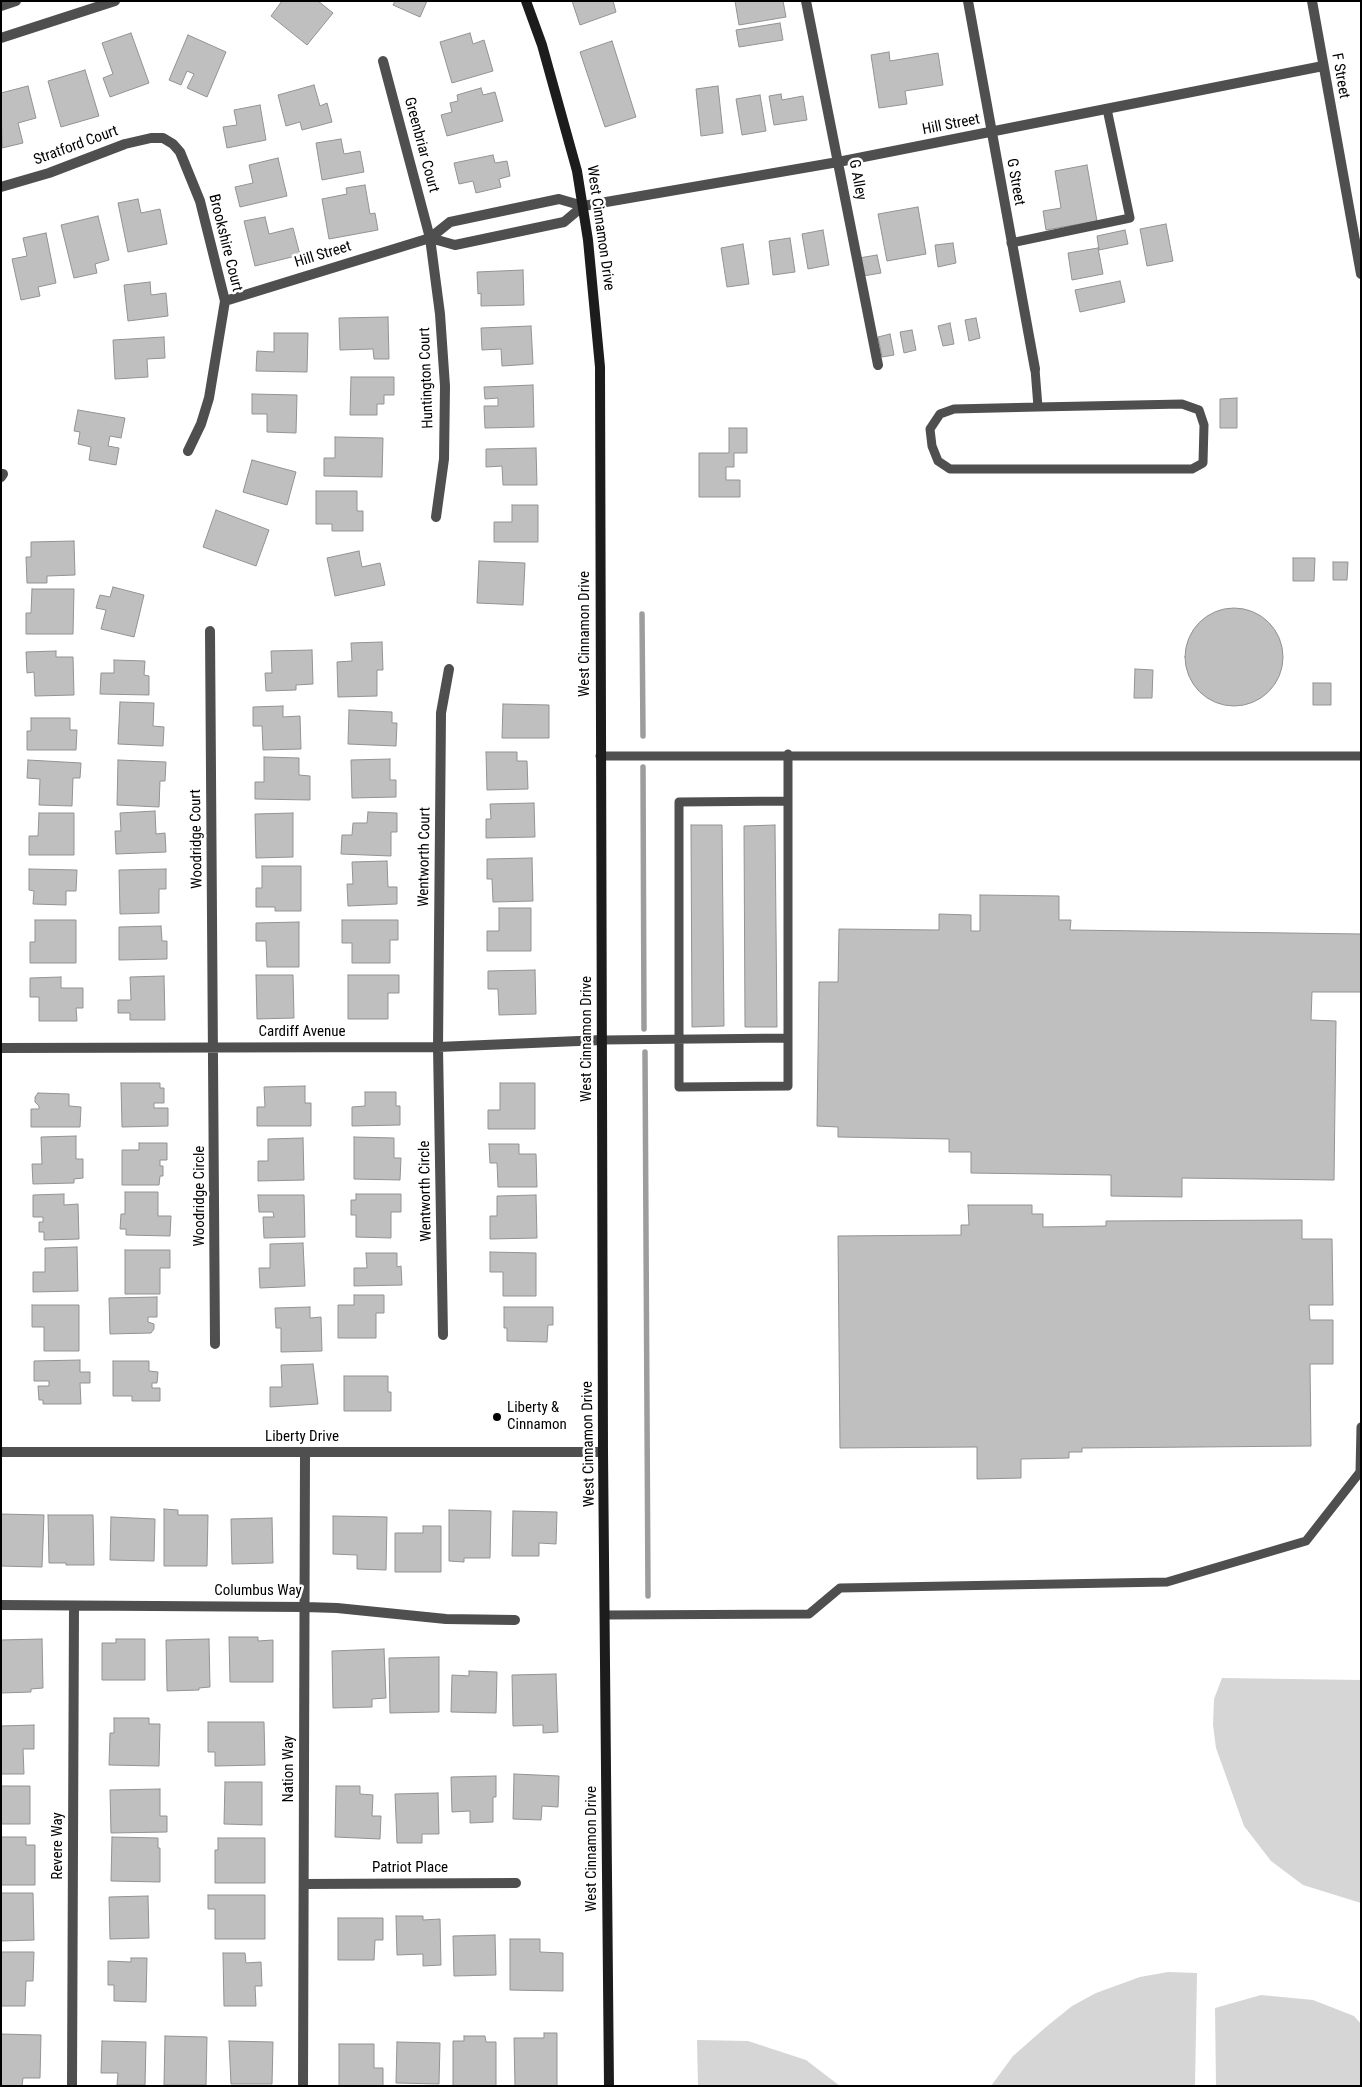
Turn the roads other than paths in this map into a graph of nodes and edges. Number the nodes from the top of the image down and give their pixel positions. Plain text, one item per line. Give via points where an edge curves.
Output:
1 (16, 1) edge
2 (115, 1) edge
3 (526, 1) edge
4 (806, 1) edge
5 (968, 1) edge
6 (1312, 1) edge
7 (1, 6) edge
8 (1, 38) edge
9 (383, 61) dead end
10 (1323, 66) junction
11 (1107, 109) junction
12 (991, 132) junction
13 (163, 138) joint
14 (838, 162) junction
15 (1, 187) edge
16 (583, 206) junction
17 (430, 238) junction
18 (1011, 243) junction
19 (1361, 274) edge
20 (225, 301) junction
21 (878, 365) dead end
22 (1034, 369) joint
23 (1038, 407) junction
24 (188, 451) dead end
25 (436, 517) dead end
26 (210, 631) dead end
27 (449, 669) dead end
28 (788, 754) junction
29 (600, 756) junction
30 (1361, 756) edge
31 (788, 800) junction
32 (788, 1038) junction
33 (679, 1039) junction
34 (602, 1040) junction
35 (214, 1047) junction
36 (438, 1047) junction
37 (1, 1048) edge
38 (443, 1336) dead end
39 (215, 1344) dead end
40 (1361, 1427) edge
41 (1, 1452) edge
42 (305, 1452) junction
43 (603, 1452) junction
44 (1, 1605) edge
45 (74, 1606) junction
46 (305, 1607) junction
47 (606, 1616) junction
48 (515, 1620) dead end
49 (516, 1883) dead end
50 (304, 1884) junction
51 (72, 2086) edge
52 (303, 2086) edge
53 (609, 2086) edge

1 - 7 street
2 - 8 street
3 - 16 main road, West Cinnamon Drive via 571,146
4 - 14 street, G Alley
5 - 12 street, G Street
6 - 10 street, F Street
9 - 17 street, Greenbriar Court
10 - 11 street, Hill Street
10 - 19 street, F Street
11 - 12 street, Hill Street
11 - 18 lane via 1130,218
12 - 14 street, Hill Street
12 - 18 street, G Street
13 - 15 street, Stratford Court via 125,144
13 - 20 street, Brookshire Court via 180,152 200,201
14 - 16 street, Hill Street
14 - 21 street, G Alley
16 - 17 street, Hill Street via 560,199 450,222
16 - 17 street via 564,222 455,245
16 - 29 main road, West Cinnamon Drive via 600,367
17 - 20 street, Hill Street
17 - 25 street, Huntington Court via 445,386 444,459
18 - 22 street, G Street
20 - 24 street, Brookshire Court via 210,398
22 - 23 lane
23 - 23 lane via 1182,404 1199,410 1204,425 1203,463 1192,469 950,469 938,460 930,429 940,414 954,409
26 - 35 street, Woodridge Court
27 - 36 street, Wentworth Court via 441,713
28 - 29 lane
28 - 30 lane
28 - 31 lane
29 - 34 main road, West Cinnamon Drive
31 - 32 lane
31 - 33 lane via 679,802
32 - 33 lane
32 - 33 lane via 788,1086 679,1087
33 - 34 lane
34 - 36 street, Cardiff Avenue
34 - 43 main road, West Cinnamon Drive
35 - 36 street, Cardiff Avenue
35 - 37 street, Cardiff Avenue
35 - 39 street, Woodridge Circle
36 - 38 street, Wentworth Circle
40 - 47 lane via 1360,1472 1306,1541 1167,1582 840,1588 809,1614
41 - 42 street, Liberty Drive
42 - 43 street, Liberty Drive
42 - 46 street, Nation Way
43 - 47 main road, West Cinnamon Drive
44 - 45 street, Columbus Way
45 - 46 street, Columbus Way
45 - 51 street, Revere Way
46 - 48 street, Columbus Way via 446,1619
46 - 50 street, Nation Way
47 - 53 main road, West Cinnamon Drive
49 - 50 street, Patriot Place
50 - 52 street, Nation Way

